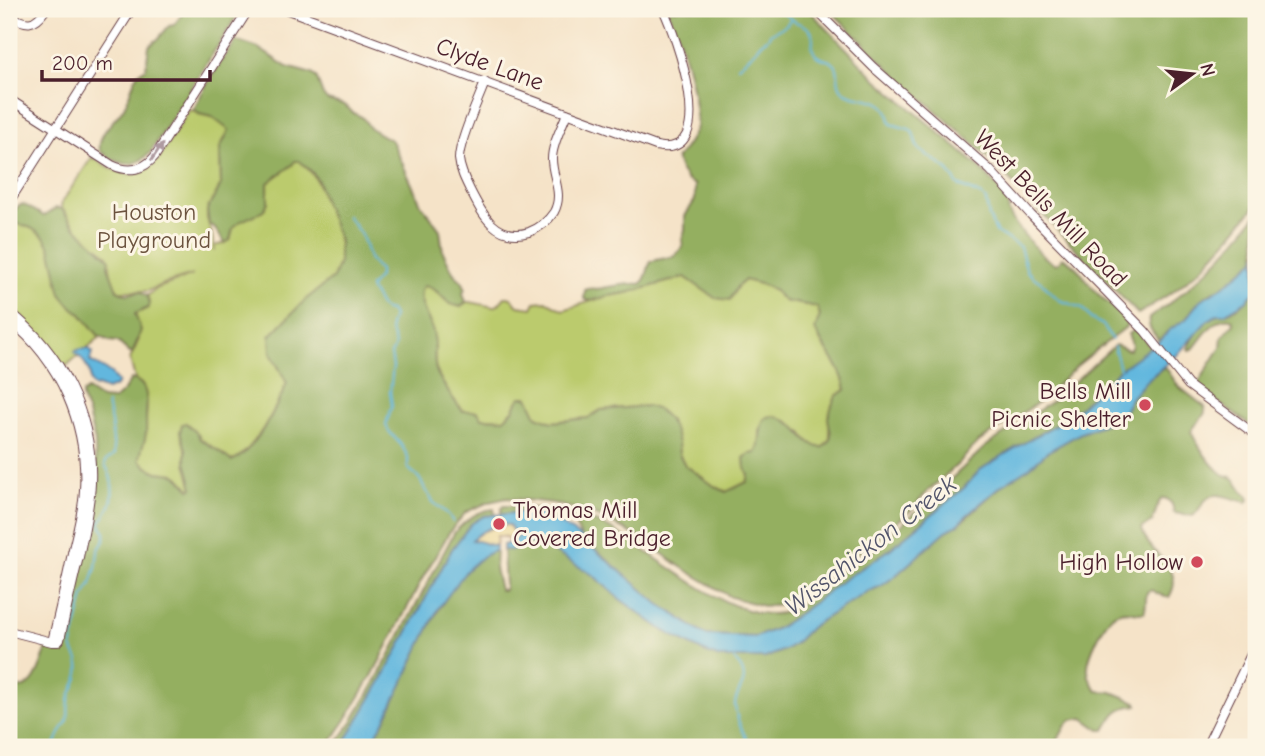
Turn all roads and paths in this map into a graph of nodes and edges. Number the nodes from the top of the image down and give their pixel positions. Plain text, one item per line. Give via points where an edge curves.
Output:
1 (46, 9) edge
2 (132, 9) edge
3 (248, 9) edge
4 (285, 9) edge
5 (596, 9) edge
6 (621, 9) edge
7 (663, 9) edge
8 (815, 9) edge
9 (9, 15) edge
10 (485, 82) junction
11 (9, 99) edge
12 (567, 113) junction
13 (55, 129) junction
14 (9, 202) edge
15 (9, 311) edge
16 (9, 320) edge
17 (1256, 435) edge
18 (9, 631) edge
19 (52, 642) junction
20 (1256, 644) edge
21 (1206, 747) edge

1 - 9 street via 30,23
2 - 13 street
13 -> 3 street via 123,170 147,164
4 - 10 street, Clyde Lane
5 - 6 street
7 - 12 street, Clyde Lane via 688,89 691,125 681,142 656,146
8 - 17 street, West Bells Mill Road via 990,170 1150,337 1195,391
10 - 12 street, Clyde Lane
10 - 12 street via 459,161 481,212 509,233 540,227 557,203 553,154
11 - 13 street
13 - 14 street
15 - 19 street via 42,343 64,374 84,420 90,457 88,514 60,640
16 - 19 street via 59,378 83,451 83,504
18 - 19 street
20 - 21 street

